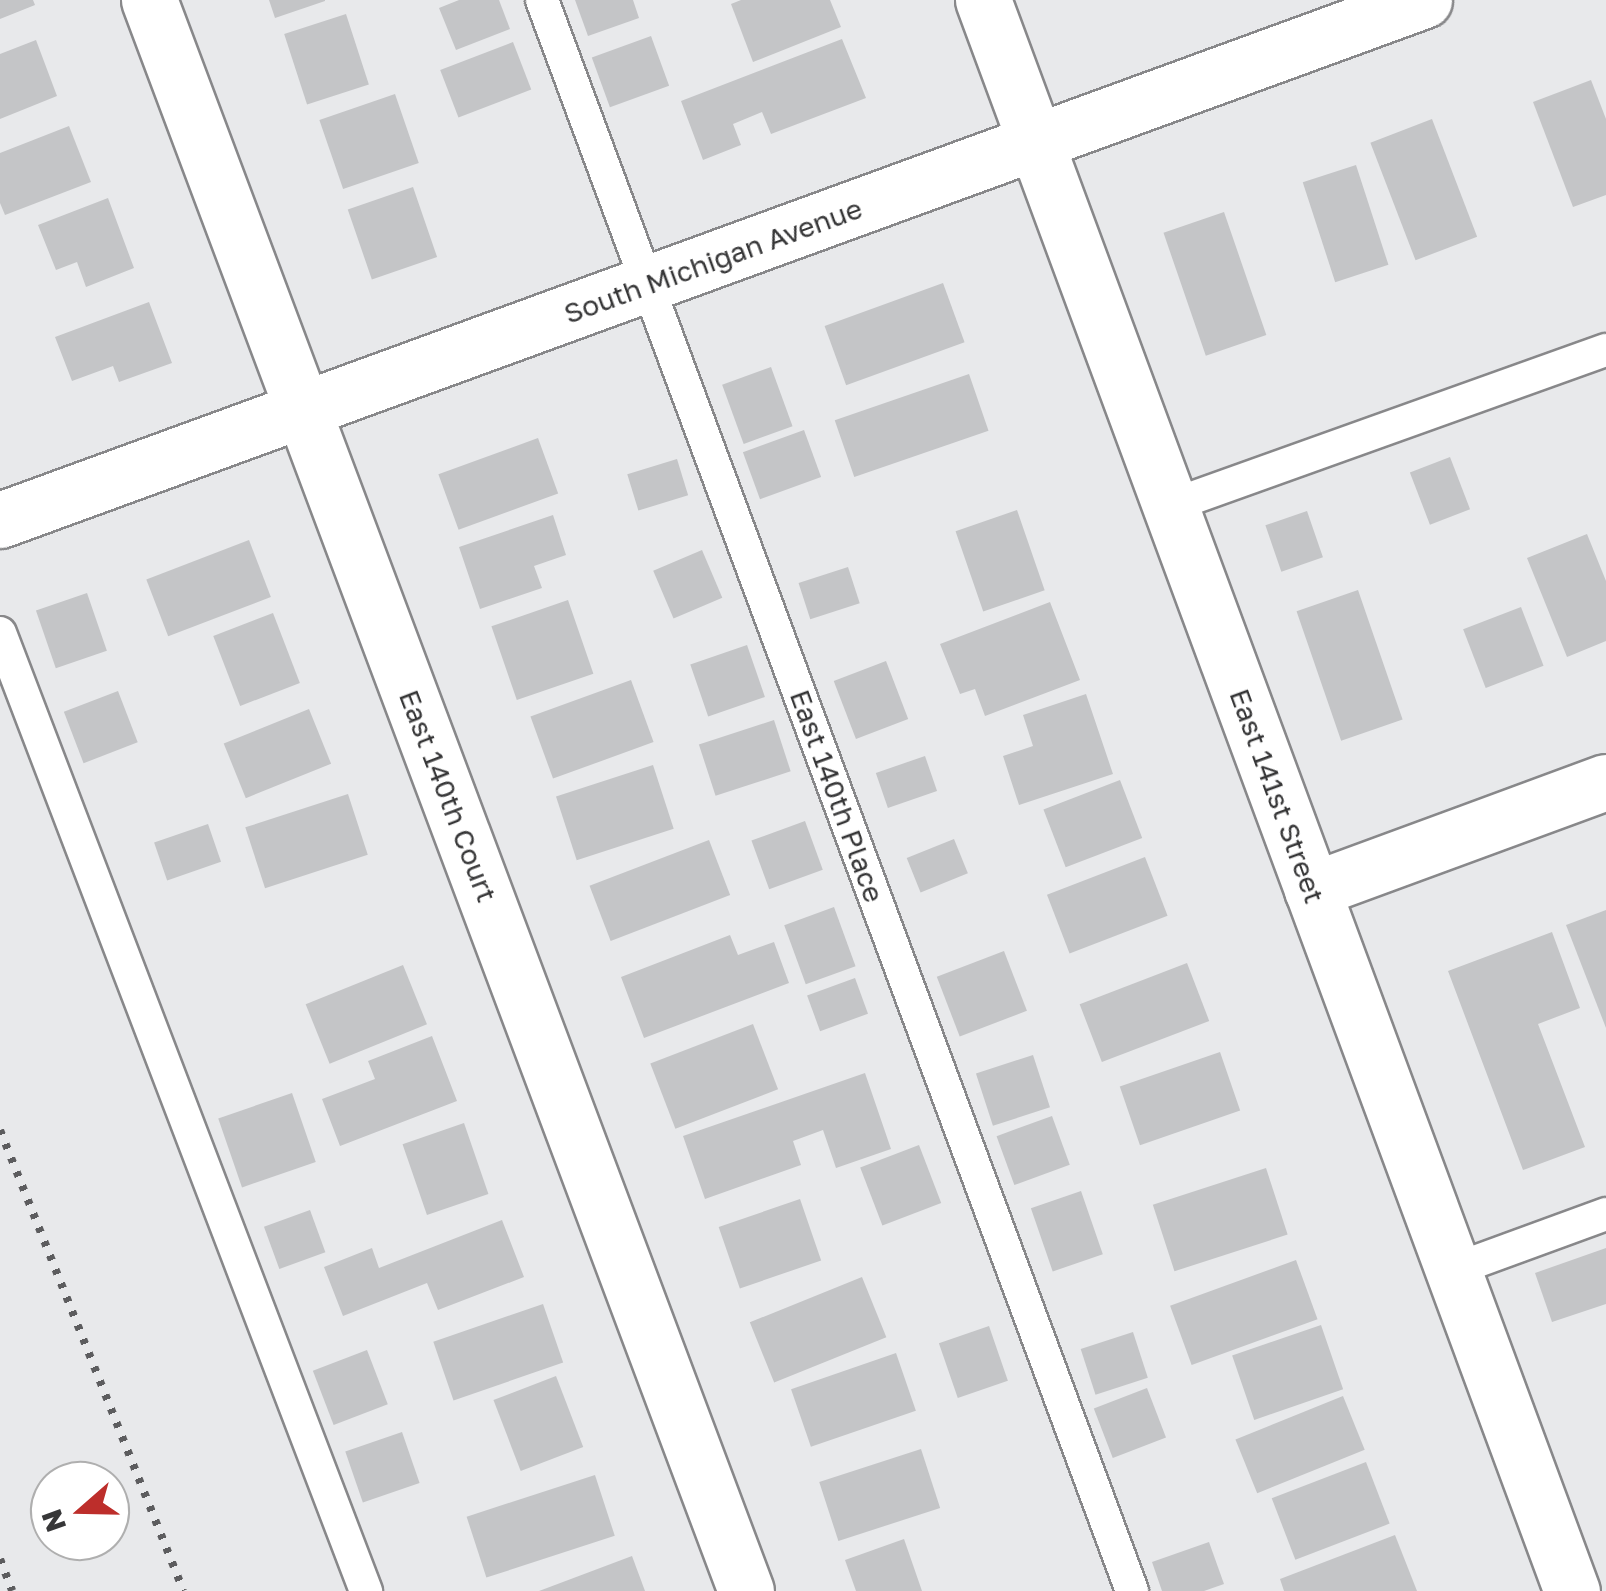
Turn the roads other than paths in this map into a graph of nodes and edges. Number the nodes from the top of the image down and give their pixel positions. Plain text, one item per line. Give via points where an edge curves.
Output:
1 (150, 0) edge
2 (542, 0) edge
3 (983, 0) edge
4 (1424, 0) edge
5 (1036, 142) junction
6 (647, 285) junction
7 (1606, 350) edge
8 (304, 409) junction
9 (1170, 506) junction
10 (0, 520) edge
11 (0, 634) edge
12 (1606, 782) edge
13 (1312, 890) junction
14 (1606, 1214) edge
15 (1453, 1270) junction
16 (366, 1591) edge
17 (746, 1591) edge
18 (1132, 1591) edge
19 (1572, 1591) edge

1 - 8 street, East 140th Court
2 - 6 lane, East 140th Place
3 - 5 street, East 141st Street
4 - 5 street, South Michigan Avenue
5 - 6 street, South Michigan Avenue
5 - 9 street, East 141st Street
6 - 8 street, South Michigan Avenue
6 - 18 lane, East 140th Place
7 - 9 lane
8 - 10 street, South Michigan Avenue
8 - 17 street, East 140th Court
9 - 13 street, East 141st Street
11 - 16 lane
12 - 13 street
13 - 15 street, East 141st Street
14 - 15 lane
15 - 19 street, East 141st Street

